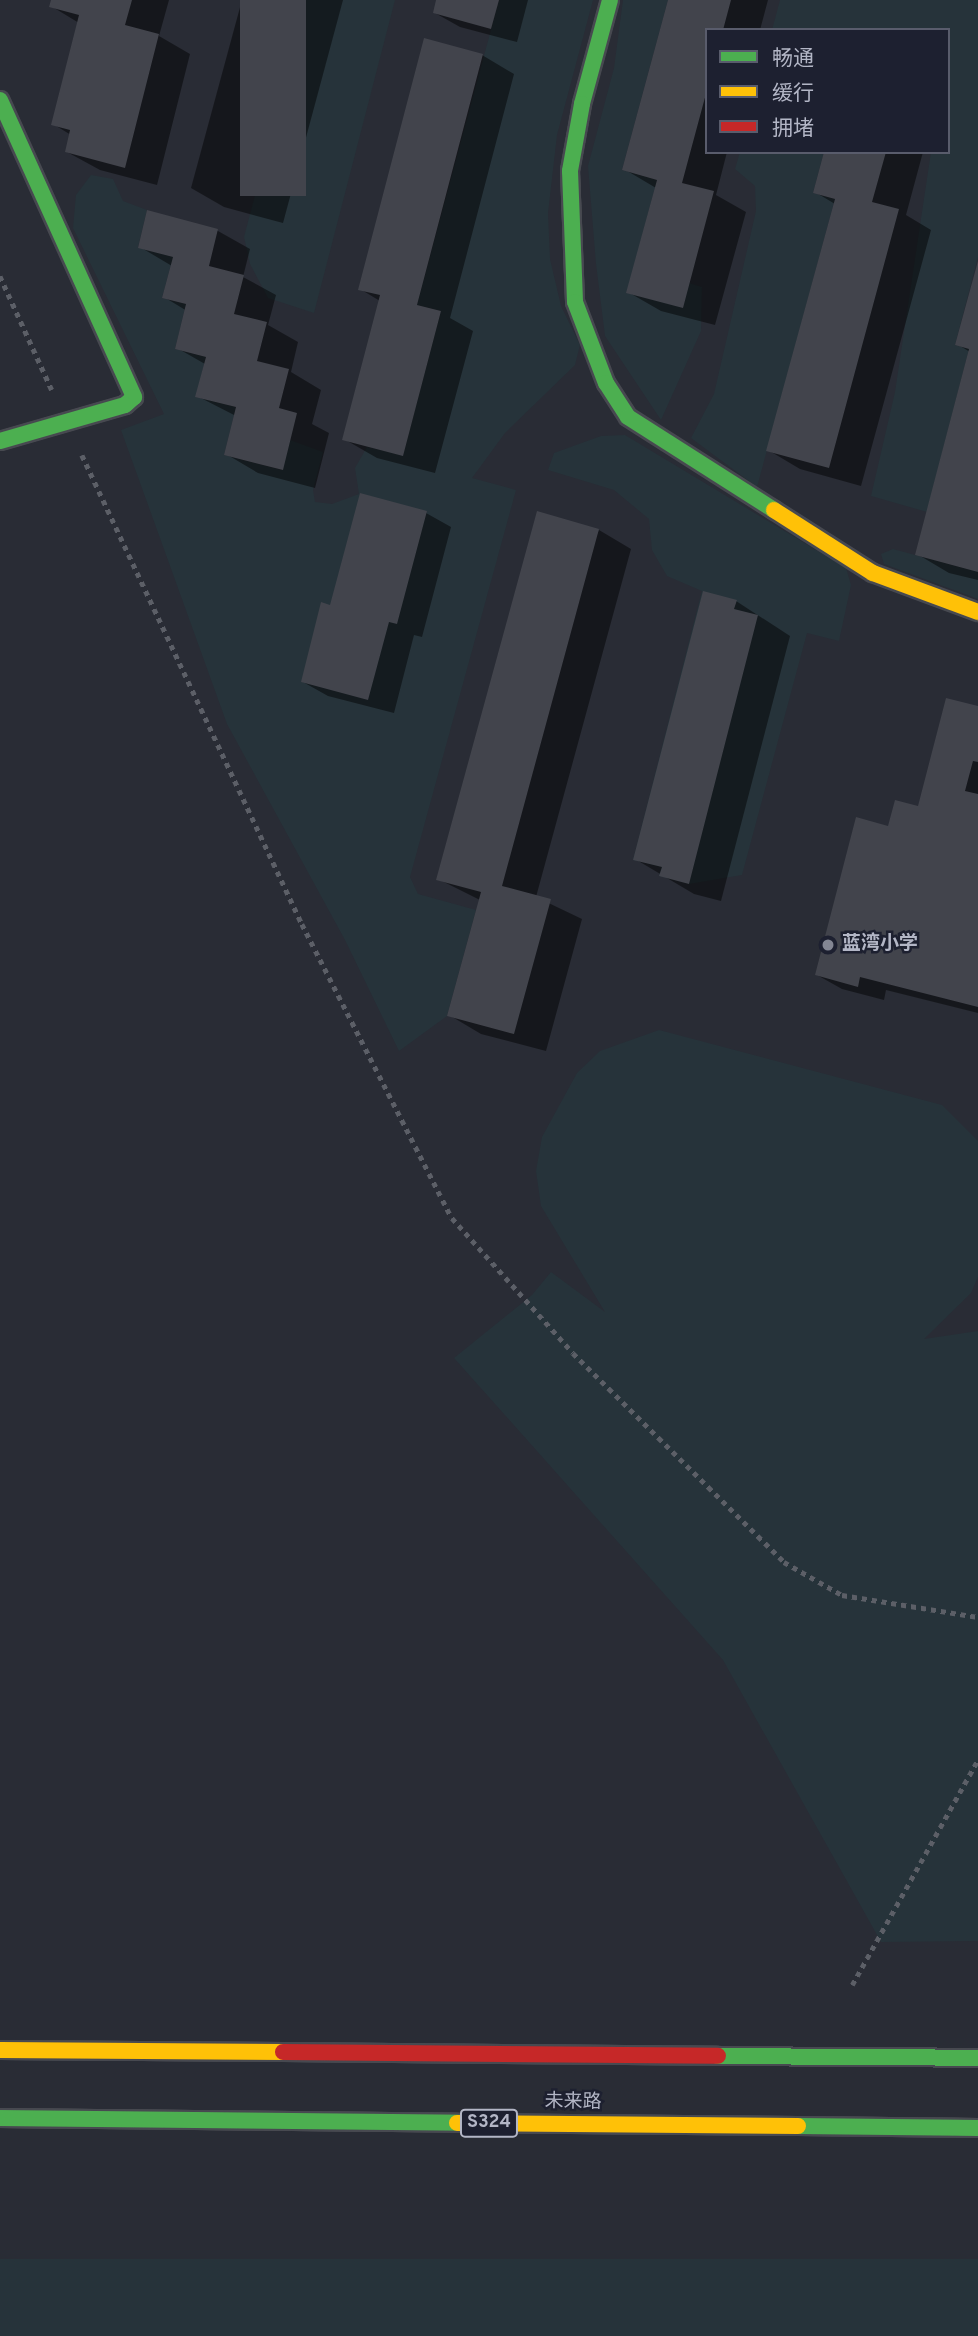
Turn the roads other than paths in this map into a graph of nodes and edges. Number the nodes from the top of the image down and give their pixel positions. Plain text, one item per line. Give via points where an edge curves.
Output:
1 (610, 0) edge
2 (0, 100) edge
3 (0, 441) edge
4 (978, 612) edge
5 (0, 2050) edge
6 (978, 2058) edge
7 (0, 2118) edge
8 (978, 2128) edge

1 - 4 main road via 582,104 570,171 575,302 606,383 628,417 873,573
2 - 3 main road via 134,397 125,405
5 - 6 main road
7 - 8 main road, 未来路 / S324

